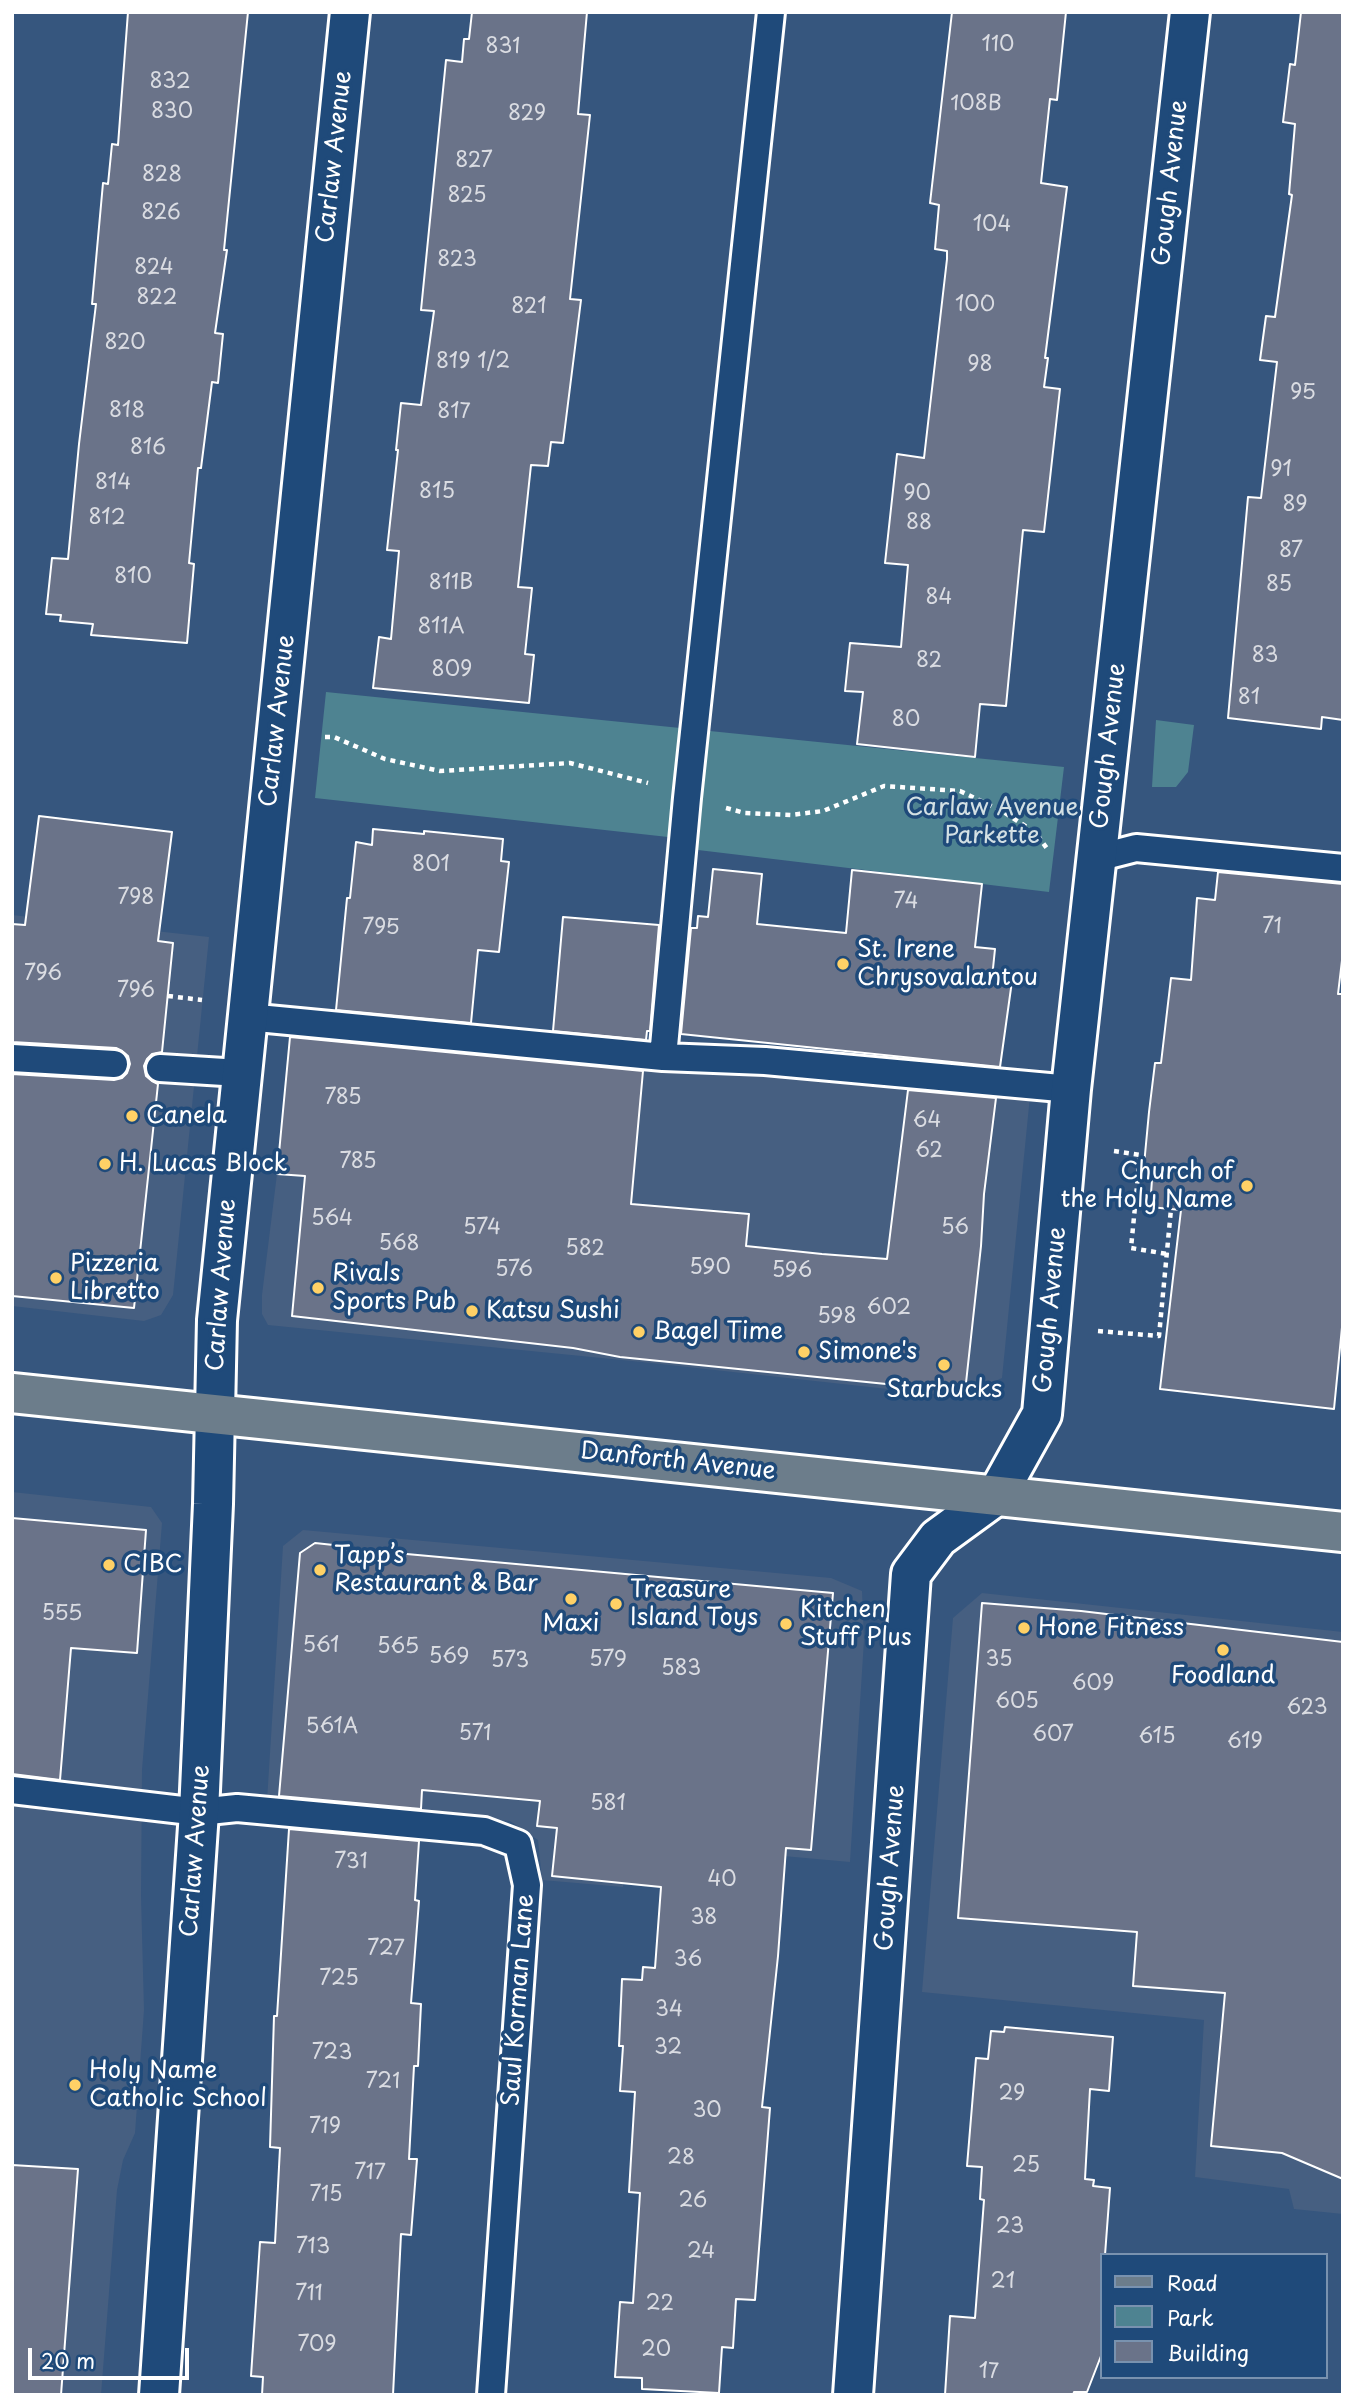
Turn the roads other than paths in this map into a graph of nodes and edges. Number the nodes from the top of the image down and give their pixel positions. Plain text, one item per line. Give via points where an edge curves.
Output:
1 (350, 12) edge
2 (771, 12) edge
3 (1190, 12) edge
4 (1097, 858) junction
5 (1343, 868) edge
6 (247, 1017) junction
7 (663, 1057) junction
8 (12, 1058) edge
9 (114, 1064) dead end
10 (160, 1068) dead end
11 (240, 1073) junction
12 (1071, 1089) junction
13 (12, 1393) edge
14 (215, 1414) junction
15 (997, 1495) junction
16 (1343, 1532) edge
17 (12, 1790) edge
18 (199, 1812) junction
19 (159, 2395) edge
20 (491, 2395) edge
21 (853, 2395) edge

1 - 6 street, Carlaw Avenue
2 - 7 lane
3 - 4 street, Gough Avenue
4 - 5 lane via 1136,848
4 - 12 street, Gough Avenue
6 - 7 lane
6 - 11 street, Carlaw Avenue
7 - 12 lane via 765,1061
8 - 9 lane
10 - 11 lane
11 - 14 street, Carlaw Avenue via 217,1320
12 - 15 street, Gough Avenue via 1042,1414
13 - 14 main road, Danforth Avenue
14 - 15 main road, Danforth Avenue
14 - 18 street, Carlaw Avenue
15 - 16 main road, Danforth Avenue
15 - 21 street, Gough Avenue via 938,1538 911,1574
17 - 18 lane
18 - 19 street, Carlaw Avenue
18 - 20 lane, Saul Korman Lane via 237,1808 484,1831 518,1844 527,1885

